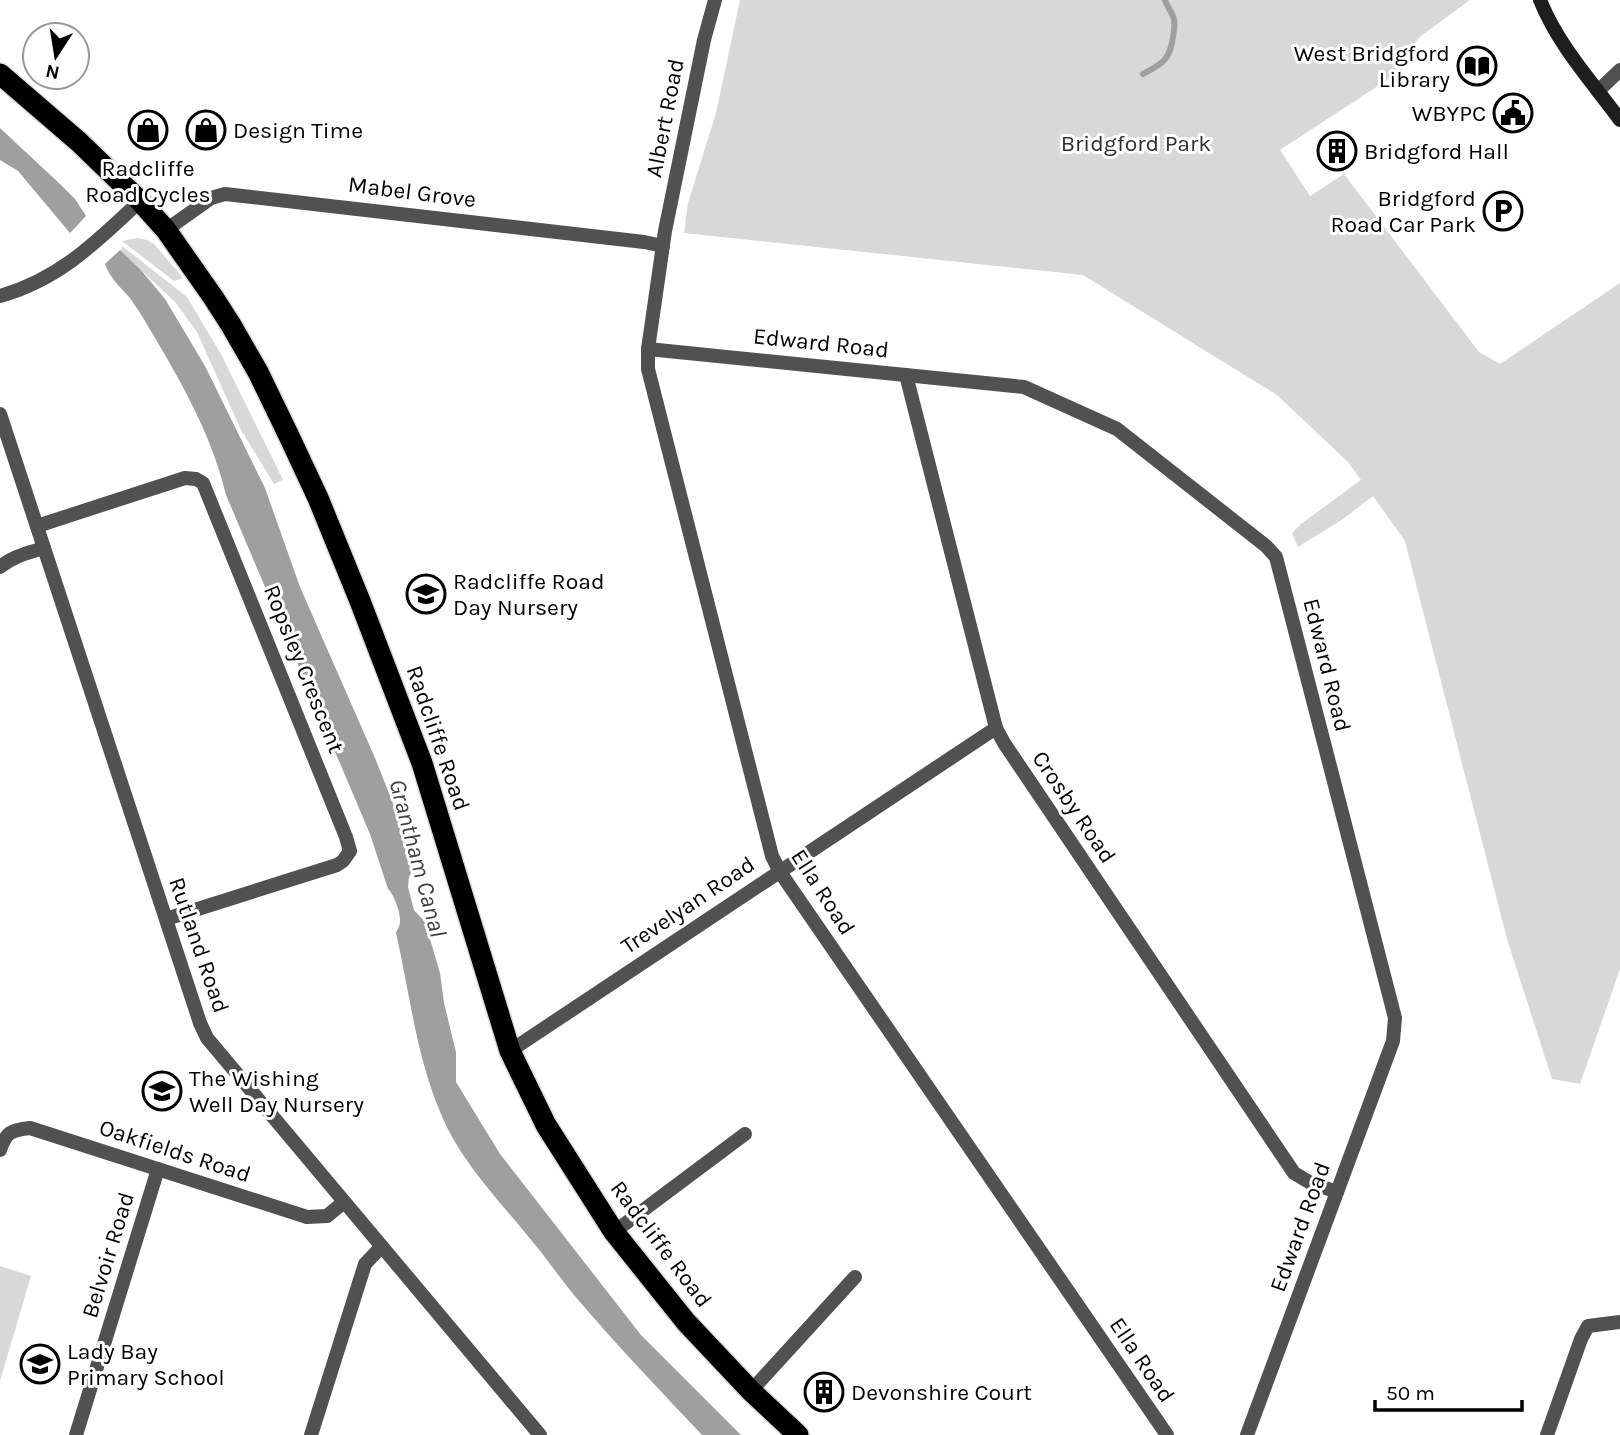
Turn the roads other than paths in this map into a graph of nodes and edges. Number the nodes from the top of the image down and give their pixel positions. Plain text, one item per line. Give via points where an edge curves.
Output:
1 (715, 0) edge
2 (1540, 0) edge
3 (1620, 70) edge
4 (0, 74) edge
5 (1598, 91) junction
6 (1620, 120) edge
7 (139, 201) junction
8 (166, 230) junction
9 (663, 246) junction
10 (0, 296) edge
11 (648, 349) junction
12 (906, 375) junction
13 (0, 414) edge
14 (37, 526) junction
15 (44, 548) junction
16 (0, 567) edge
17 (996, 728) junction
18 (780, 872) junction
19 (166, 919) junction
20 (510, 1051) junction
21 (745, 1134) dead end
22 (0, 1150) edge
23 (158, 1169) junction
24 (1337, 1192) junction
25 (344, 1202) junction
26 (614, 1232) junction
27 (382, 1247) junction
28 (855, 1277) dead end
29 (1620, 1322) edge
30 (751, 1391) junction
31 (76, 1435) edge
32 (311, 1435) edge
33 (540, 1435) edge
34 (798, 1435) edge
35 (1167, 1435) edge
36 (1247, 1435) edge
37 (1547, 1435) edge

1 - 9 street, Albert Road
2 - 5 street via 1558,36
3 - 5 street
4 - 7 highway, Radcliffe Road
5 - 6 street
7 - 8 highway, Radcliffe Road
7 - 10 street via 81,255 43,280
8 - 9 street, Mabel Grove via 211,198 225,194
8 - 20 highway, Radcliffe Road via 258,372 318,498 422,763
9 - 11 street, Ella Road
11 - 12 street, Edward Road
11 - 18 street, Ella Road via 648,369 772,856
12 - 17 street, Crosby Road
12 - 24 street, Edward Road via 1024,387 1117,429 1276,558 1395,1018 1393,1041
13 - 14 street, Rutland Road
14 - 15 street, Rutland Road
14 - 19 street, Ropsley Crescent via 185,478 204,483 346,837 350,850 342,863
15 - 16 street
15 - 19 street, Rutland Road
17 - 18 street, Trevelyan Road
17 - 24 street, Crosby Road via 1294,1172
18 - 20 street, Trevelyan Road
18 - 35 street, Ella Road
19 - 25 street, Rutland Road via 207,1038
20 - 26 highway, Radcliffe Road via 546,1125
21 - 26 street
22 - 23 street, Oakfields Road via 4,1137 15,1129 30,1128
23 - 25 street, Oakfields Road via 307,1217 327,1216
23 - 31 street, Belvoir Road
24 - 36 street, Edward Road
25 - 27 street, Rutland Road
26 - 30 highway, Radcliffe Road via 686,1322
27 - 32 street via 365,1264
27 - 33 street, Rutland Road
28 - 30 street
29 - 37 street via 1588,1326
30 - 34 highway, Radcliffe Road

